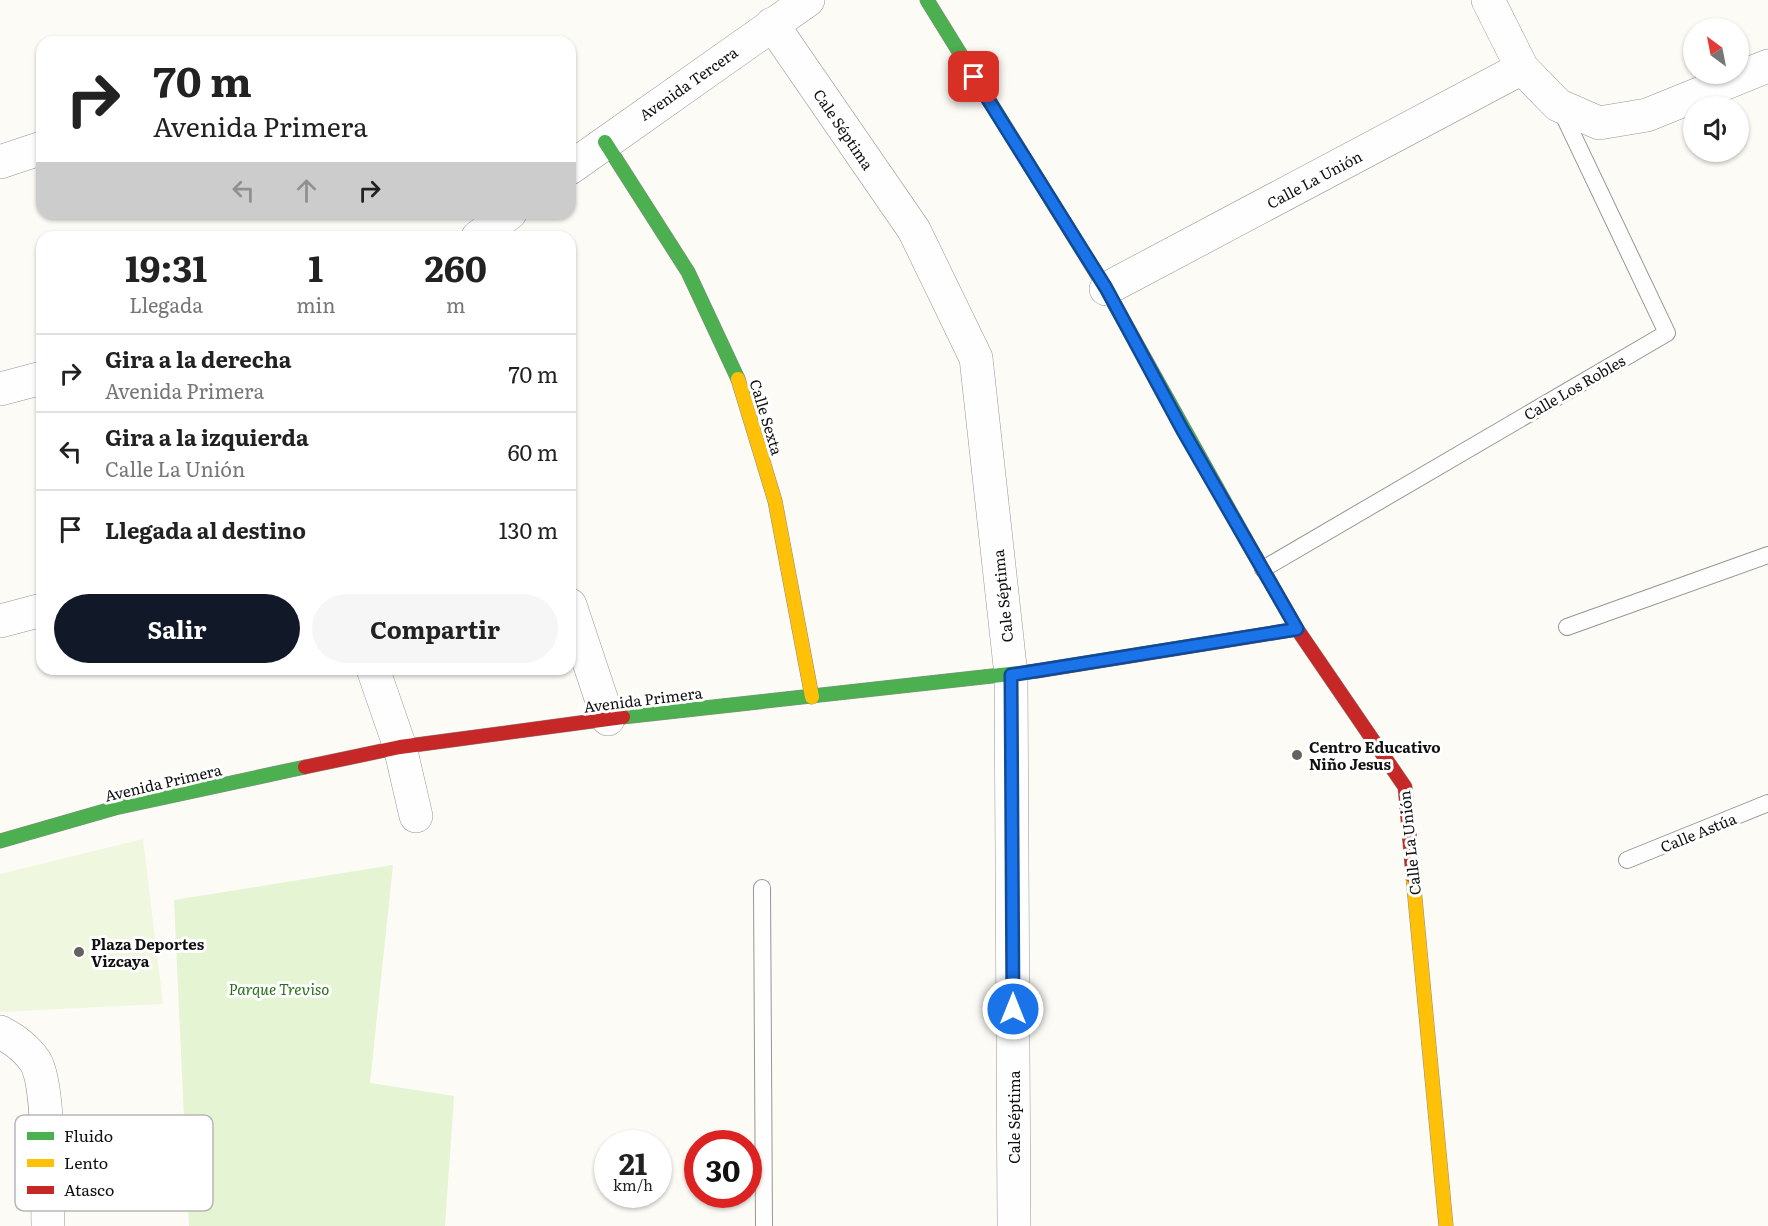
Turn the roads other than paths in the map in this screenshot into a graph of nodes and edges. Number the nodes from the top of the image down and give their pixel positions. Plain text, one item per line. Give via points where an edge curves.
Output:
1 (808, 0) edge
2 (927, 0) edge
3 (1488, 0) edge
4 (772, 24) junction
5 (1768, 66) edge
6 (1522, 68) junction
7 (1558, 105) junction
8 (605, 142) junction
9 (36, 150) edge
10 (0, 162) edge
11 (576, 164) edge
12 (502, 219) edge
13 (486, 231) edge
14 (1106, 288) junction
15 (36, 380) edge
16 (0, 389) edge
17 (1768, 555) edge
18 (1263, 568) junction
19 (36, 612) edge
20 (0, 621) edge
21 (576, 623) edge
22 (1567, 627) dead end
23 (1297, 629) junction
24 (375, 675) edge
25 (1011, 675) junction
26 (812, 697) junction
27 (608, 719) junction
28 (400, 747) junction
29 (1768, 803) edge
30 (416, 816) dead end
31 (0, 841) edge
32 (1628, 860) dead end
33 (762, 888) dead end
34 (0, 1032) edge
35 (45, 1115) edge
36 (48, 1211) edge
37 (48, 1226) edge
38 (764, 1226) edge
39 (1014, 1226) edge
40 (1446, 1226) edge

1 - 4 street, Avenida Tercera
2 - 14 street, Calle La Unión
3 - 6 street
4 - 8 street, Avenida Tercera
4 - 25 street, Cale Séptima via 914,230 976,358
5 - 7 street via 1647,115 1599,123
6 - 7 street
6 - 14 street, Calle La Unión
7 - 18 lane, Calle Los Robles via 1667,333
8 - 11 street, Avenida Tercera
8 - 26 street, Calle Sexta via 688,272 742,388 774,501
9 - 10 street
12 - 13 street
14 - 18 street, Calle La Unión
15 - 16 street
17 - 22 lane
18 - 23 street, Calle La Unión
19 - 20 street
21 - 27 street
23 - 25 street, Avenida Primera
23 - 40 street, Calle La Unión via 1405,787
24 - 28 street
25 - 26 street, Avenida Primera
25 - 39 street, Cale Séptima
26 - 27 street, Avenida Primera
27 - 28 street, Avenida Primera
28 - 30 street
28 - 31 street, Avenida Primera via 115,808
29 - 32 lane, Calle Astúa
33 - 38 lane
34 - 35 street via 22,1045 36,1063 44,1089
36 - 37 street

